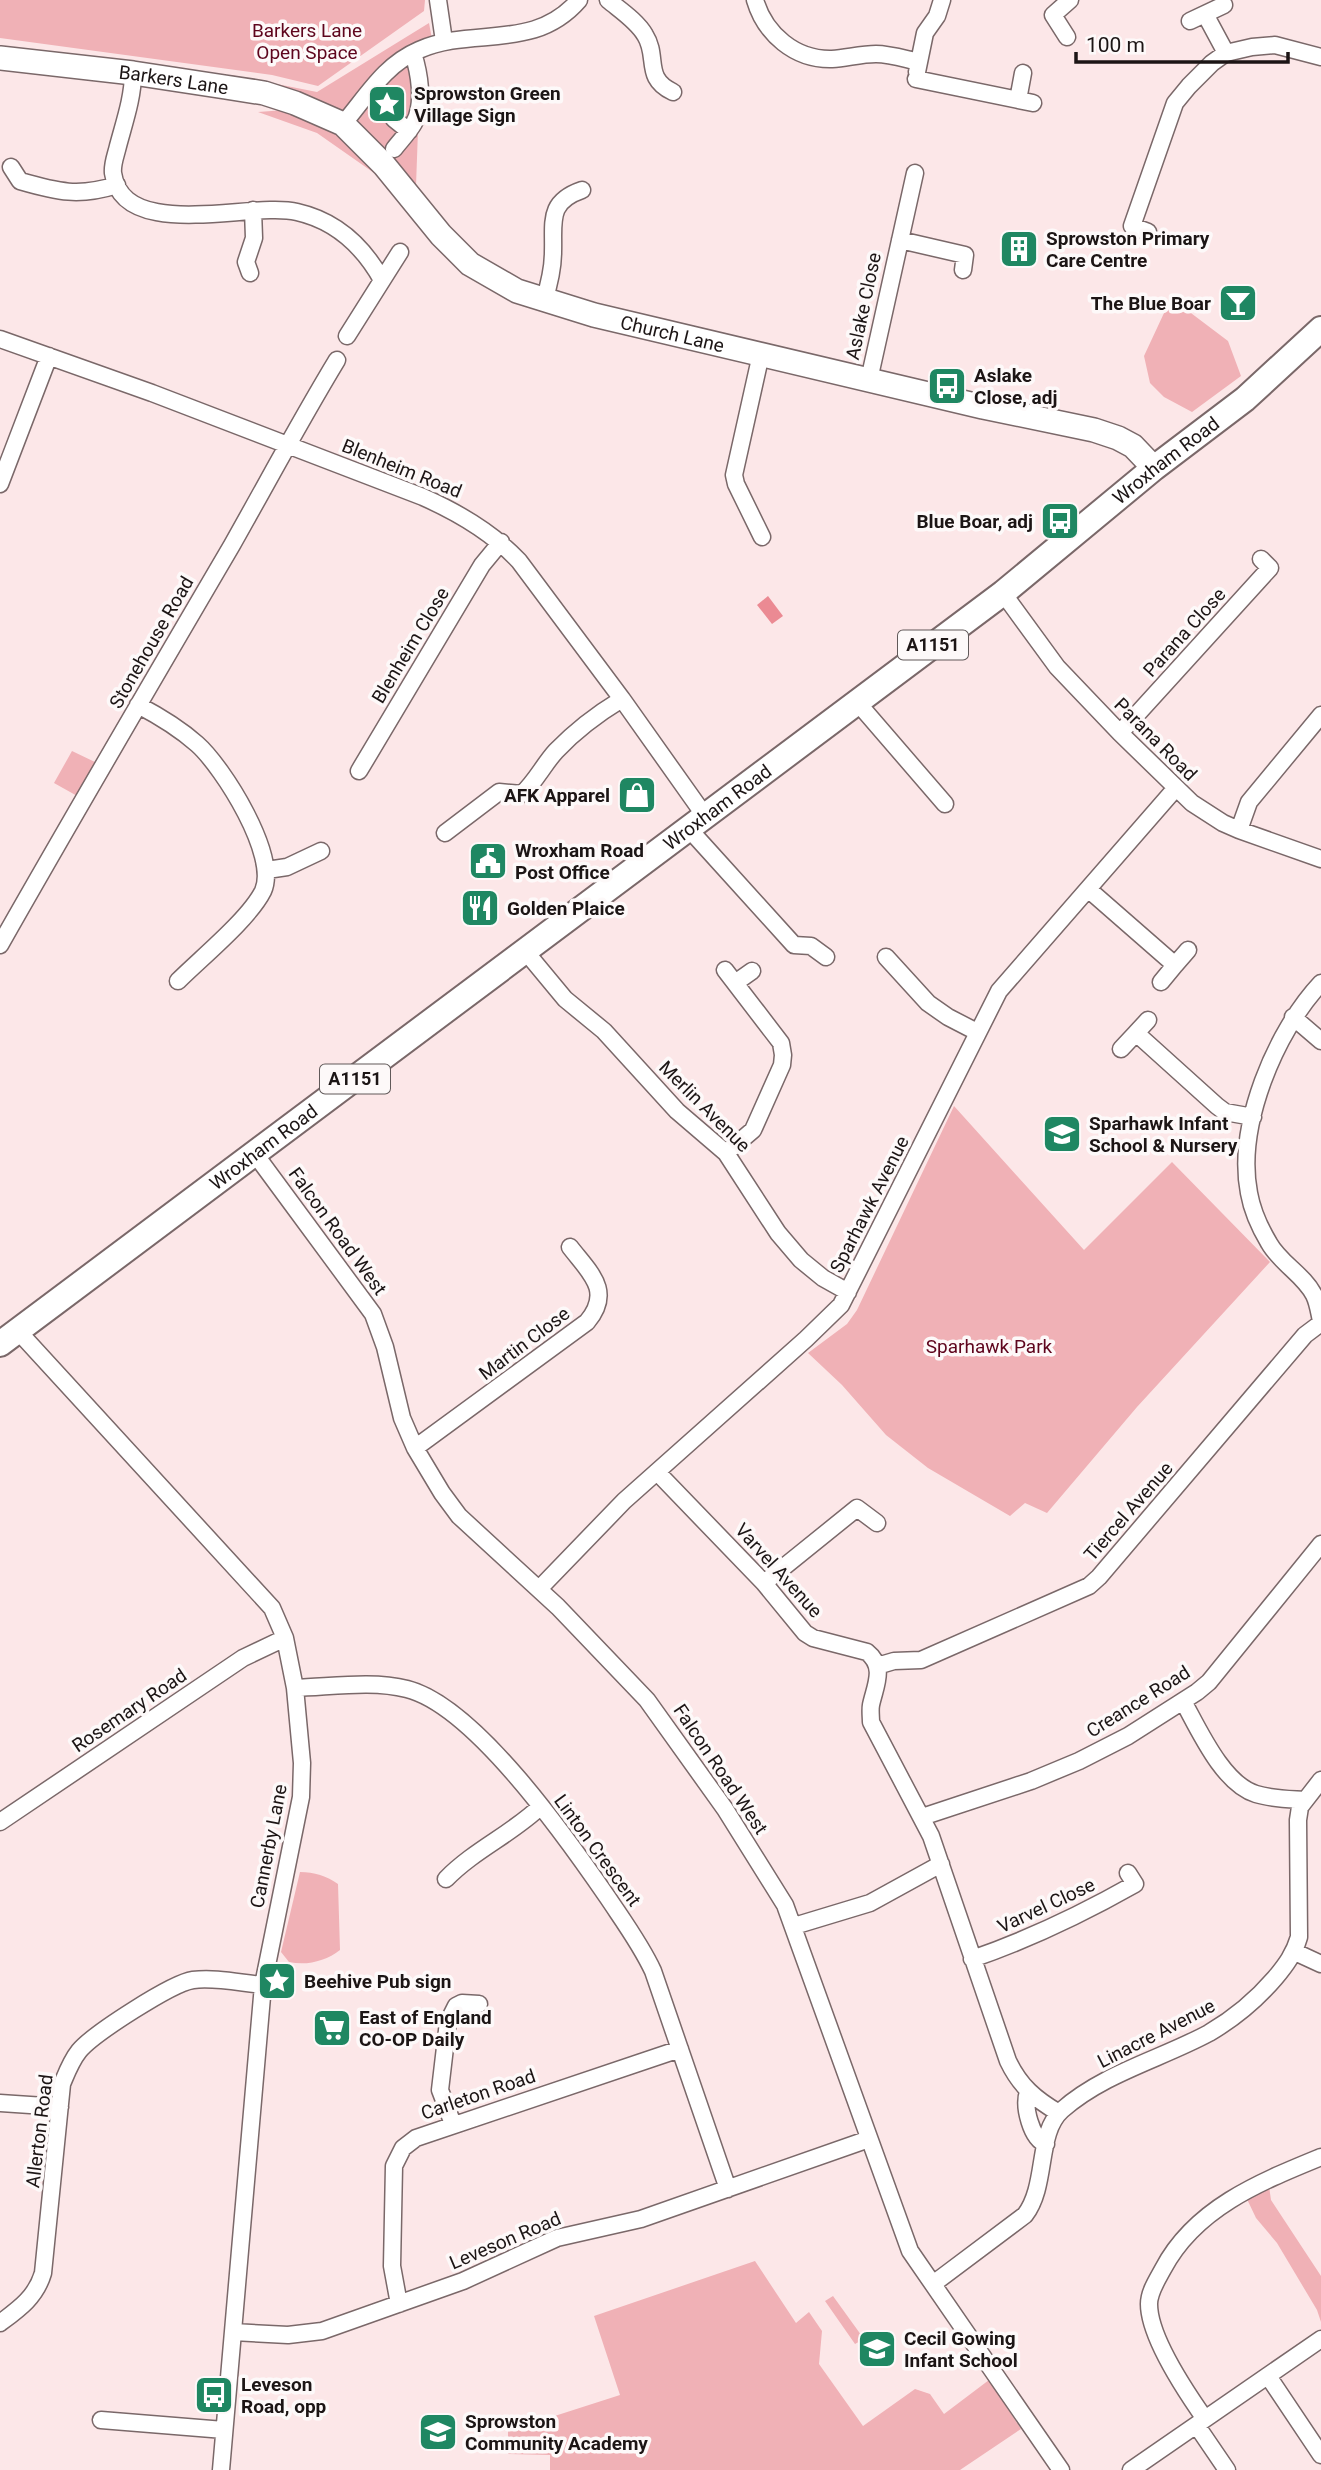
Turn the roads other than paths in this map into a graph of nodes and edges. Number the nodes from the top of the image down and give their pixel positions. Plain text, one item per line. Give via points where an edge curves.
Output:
1 (438, 0) edge
2 (579, 0) edge
3 (608, 0) edge
4 (755, 0) edge
5 (942, 0) edge
6 (1070, 0) edge
7 (1223, 5) dead end
8 (1205, 14) junction
9 (1190, 21) dead end
10 (1067, 37) dead end
11 (444, 41) junction
12 (413, 52) junction
13 (1226, 53) junction
14 (1321, 57) edge
15 (0, 58) edge
16 (919, 62) junction
17 (133, 73) junction
18 (1023, 73) dead end
19 (673, 92) dead end
20 (394, 120) dead end
21 (343, 124) junction
22 (409, 131) junction
23 (394, 149) dead end
24 (11, 167) dead end
25 (915, 173) dead end
26 (117, 185) junction
27 (582, 190) dead end
28 (253, 210) junction
29 (1148, 232) dead end
30 (900, 240) junction
31 (400, 253) dead end
32 (968, 259) dead end
33 (250, 273) dead end
34 (382, 280) junction
35 (544, 301) junction
36 (1321, 329) edge
37 (347, 337) dead end
38 (0, 339) edge
39 (761, 354) junction
40 (49, 356) junction
41 (337, 360) dead end
42 (869, 380) junction
43 (286, 446) junction
44 (1154, 468) junction
45 (0, 484) edge
46 (762, 537) dead end
47 (501, 542) junction
48 (1261, 559) dead end
49 (1003, 593) junction
50 (622, 699) junction
51 (857, 702) junction
52 (138, 705) junction
53 (1321, 715) edge
54 (1120, 733) junction
55 (359, 771) dead end
56 (1175, 789) junction
57 (944, 804) dead end
58 (697, 822) junction
59 (1239, 830) junction
60 (445, 833) dead end
61 (321, 851) dead end
62 (1321, 859) edge
63 (267, 870) junction
64 (1088, 889) junction
65 (0, 945) edge
66 (1188, 950) dead end
67 (526, 952) junction
68 (826, 957) dead end
69 (886, 957) dead end
70 (1175, 965) junction
71 (752, 971) dead end
72 (178, 981) dead end
73 (1161, 982) dead end
74 (1321, 983) edge
75 (1293, 1017) junction
76 (1148, 1020) dead end
77 (977, 1032) junction
78 (1136, 1034) junction
79 (1321, 1041) edge
80 (1121, 1049) dead end
81 (1253, 1117) junction
82 (726, 1153) junction
83 (255, 1154) junction
84 (570, 1247) dead end
85 (848, 1292) junction
86 (1321, 1322) edge
87 (9, 1337) edge
88 (415, 1448) junction
89 (657, 1472) junction
90 (877, 1523) dead end
91 (1321, 1544) edge
92 (764, 1583) junction
93 (539, 1588) junction
94 (285, 1638) junction
95 (877, 1666) junction
96 (295, 1688) junction
97 (1183, 1701) junction
98 (1321, 1780) edge
99 (1305, 1800) junction
100 (541, 1806) junction
101 (922, 1817) junction
102 (0, 1822) edge
103 (941, 1864) junction
104 (446, 1879) dead end
105 (1135, 1884) dead end
106 (794, 1926) junction
107 (1295, 1952) junction
108 (972, 1959) junction
109 (1321, 1964) edge
110 (263, 1985) junction
111 (479, 2004) dead end
112 (680, 2049) junction
113 (1028, 2092) junction
114 (0, 2103) edge
115 (60, 2107) junction
116 (1059, 2113) junction
117 (453, 2124) junction
118 (869, 2139) junction
119 (1046, 2144) junction
120 (1321, 2157) edge
121 (728, 2189) junction
122 (933, 2284) junction
123 (399, 2304) junction
124 (0, 2323) edge
125 (233, 2332) junction
126 (1321, 2339) edge
127 (1268, 2376) junction
128 (101, 2420) dead end
129 (1201, 2422) junction
130 (224, 2430) junction
131 (1321, 2455) edge
132 (221, 2470) edge
133 (1062, 2470) edge
134 (1131, 2470) edge
135 (1227, 2470) edge

1 - 11 street
2 - 11 street via 537,29
3 - 19 street via 646,35 655,76
4 - 16 street via 762,20 775,36 810,55 829,59 880,54
5 - 16 street via 925,33
6 - 10 street via 1053,15
7 - 8 street
8 - 9 street
8 - 13 street
11 - 12 street
12 - 21 street via 380,77
12 - 22 street via 421,78 418,114
13 - 14 street via 1275,45
13 - 29 street via 1175,103 1125,224
15 - 17 street, Barkers Lane
16 - 18 street via 915,82 1025,101
17 - 21 street, Barkers Lane via 264,93
17 - 26 street via 114,163
20 - 22 street
21 - 35 street, Church Lane via 470,264
22 - 23 street
24 - 26 street via 20,181 60,192 78,194
25 - 30 street, Aslake Close
26 - 28 street via 124,197 161,213 183,216
27 - 35 street via 568,195 554,212 552,269
28 - 33 street via 254,239 246,262
28 - 34 street via 297,212 336,229 369,257
30 - 32 street, Aslake Close
30 - 42 street, Aslake Close
31 - 34 street
34 - 37 street
35 - 39 street, Church Lane
36 - 44 main road, Wroxham Road / A1151 via 1245,399
38 - 40 street, Blenheim Road
39 - 42 street, Church Lane
39 - 46 street via 734,475
40 - 43 street, Blenheim Road
40 - 45 street
41 - 43 street, Stonehouse Road
42 - 44 street, Church Lane via 1094,430 1133,446
43 - 47 street, Blenheim Road via 451,509
43 - 52 street, Stonehouse Road
44 - 49 main road, Wroxham Road / A1151
47 - 50 street, Blenheim Road
47 - 55 street, Blenheim Close via 482,565
48 - 54 street, Parana Close via 1270,568
49 - 51 main road, Wroxham Road / A1151
49 - 54 street, Parana Road via 1057,667
50 - 58 street, Blenheim Road
50 - 60 street via 555,752 522,794 499,792
51 - 57 street
51 - 58 main road, Wroxham Road / A1151
52 - 63 street via 172,724 217,767 240,801
52 - 65 street, Stonehouse Road
53 - 59 street via 1249,802
54 - 56 street, Parana Road
56 - 59 street, Parana Road
56 - 64 street, Sparhawk Avenue
58 - 67 main road, Wroxham Road / A1151
58 - 68 street, Blenheim Road via 794,944 811,946
59 - 62 street, Parana Road
61 - 63 street via 287,867
63 - 72 street via 264,889 250,911
64 - 70 street
64 - 77 street, Sparhawk Avenue via 999,991
66 - 70 street
67 - 82 street, Merlin Avenue via 565,999 604,1031 677,1111
67 - 83 main road, Wroxham Road / A1151
69 - 77 street via 928,1003
70 - 73 street
71 - 82 street via 730,976 785,1043 782,1065 754,1130
74 - 75 street
75 - 79 street
75 - 81 street via 1269,1065
76 - 78 street
77 - 85 street, Sparhawk Avenue
78 - 80 street
78 - 81 street via 1225,1112
81 - 86 street via 1247,1164 1255,1214 1272,1248 1314,1293
82 - 85 street, Merlin Avenue via 793,1251 822,1278
83 - 87 main road, Wroxham Road / A1151
83 - 88 street, Falcon Road West via 373,1314
84 - 88 street, Martin Close via 599,1289 595,1312 577,1330
85 - 89 street, Sparhawk Avenue via 827,1320
86 - 95 street, Tiercel Avenue via 1304,1335 1089,1586 921,1660
87 - 94 street, Cannerby Lane via 271,1608
88 - 93 street, Falcon Road West via 459,1516
89 - 92 street, Varvel Avenue
89 - 93 street, Sparhawk Avenue
90 - 92 street via 854,1505
91 - 97 street, Creance Road via 1209,1682
92 - 95 street, Varvel Avenue via 805,1633 867,1652
93 - 106 street, Falcon Road West via 665,1722 725,1809
94 - 96 street, Cannerby Lane
94 - 102 street, Rosemary Road via 243,1658
95 - 101 street via 871,1722
96 - 100 street, Linton Crescent via 388,1686 430,1698 463,1721
96 - 110 street, Cannerby Lane via 301,1797
97 - 99 street via 1239,1786 1271,1798
97 - 101 street, Creance Road via 1079,1761
98 - 99 street
99 - 107 street via 1298,1820 1300,1937
100 - 104 street
100 - 112 street, Linton Crescent via 644,1951
101 - 103 street
103 - 106 street via 870,1903
103 - 108 street
105 - 108 street, Varvel Close via 1044,1932
106 - 118 street, Falcon Road West
107 - 109 street
107 - 116 street, Linacre Avenue via 1261,1994 1209,2033 1131,2067
108 - 113 street via 1008,2062
110 - 115 street, Allerton Road via 205,1979 175,1986 81,2049 62,2084
110 - 125 street, Cannerby Lane
111 - 117 street via 454,2002 448,2022 440,2090
112 - 117 street, Carleton Road
112 - 121 street, Linton Crescent
113 - 116 street
113 - 119 street via 1026,2105 1036,2137
114 - 115 street
115 - 124 street, Allerton Road via 43,2273 30,2299
116 - 119 street
117 - 123 street, Carleton Road via 416,2138 403,2148 394,2166 392,2266
118 - 121 street, Leveson Road
118 - 122 street, Falcon Road West via 911,2251
119 - 122 street via 1038,2193 1025,2215
120 - 129 street via 1241,2192 1213,2211 1171,2253 1153,2287 1149,2302 1152,2319
121 - 123 street, Leveson Road via 641,2219 557,2238 487,2272
122 - 133 street, Falcon Road West
123 - 125 street, Leveson Road via 309,2334
125 - 130 street, Cannerby Lane
126 - 127 street
127 - 129 street
127 - 131 street
128 - 130 street
129 - 134 street
129 - 135 street
130 - 132 street, Cannerby Lane

